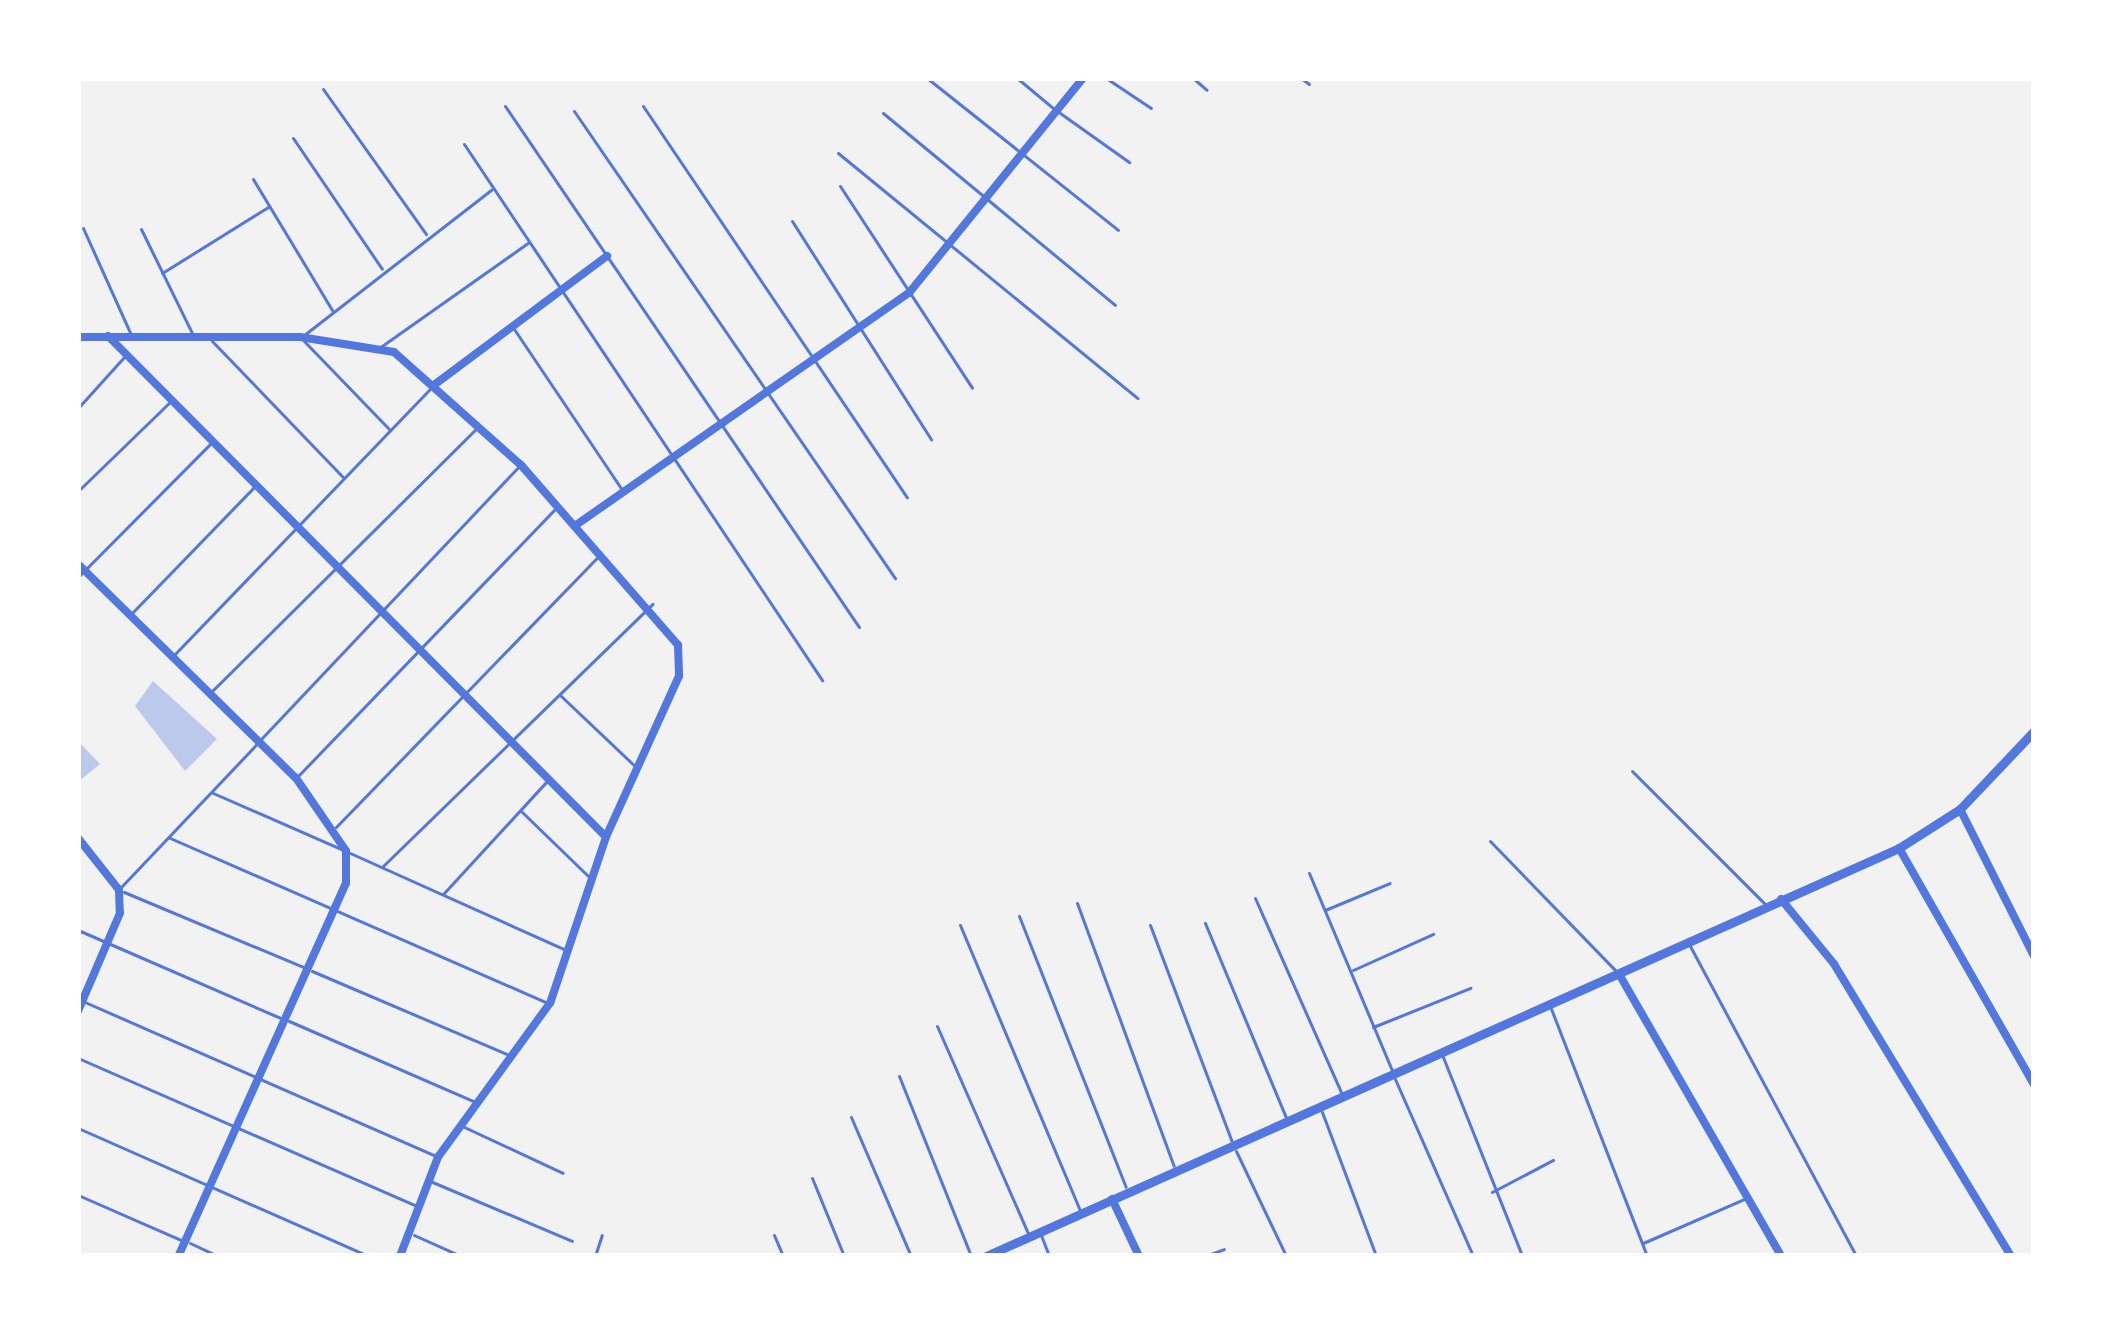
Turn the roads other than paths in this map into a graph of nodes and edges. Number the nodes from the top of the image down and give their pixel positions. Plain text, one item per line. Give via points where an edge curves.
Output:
1 (927, 78) edge
2 (1017, 78) edge
3 (1083, 78) edge
4 (1106, 78) edge
5 (1193, 78) edge
6 (1301, 78) edge
7 (1309, 84) dead end
8 (323, 89) dead end
9 (1207, 90) dead end
10 (506, 106) dead end
11 (643, 106) dead end
12 (1151, 108) dead end
13 (574, 111) dead end
14 (1058, 111) junction
15 (883, 113) dead end
16 (293, 138) dead end
17 (464, 144) dead end
18 (838, 153) dead end
19 (1022, 153) junction
20 (1129, 162) dead end
21 (253, 179) dead end
22 (840, 186) dead end
23 (494, 188) junction
24 (989, 201) junction
25 (269, 206) junction
26 (791, 220) dead end
27 (83, 229) dead end
28 (141, 229) dead end
29 (1118, 230) dead end
30 (427, 236) junction
31 (530, 242) junction
32 (951, 246) junction
33 (608, 256) junction
34 (383, 271) junction
35 (162, 273) junction
36 (562, 293) junction
37 (909, 293) junction
38 (1115, 304) dead end
39 (333, 311) junction
40 (860, 325) junction
41 (512, 328) junction
42 (192, 333) junction
43 (107, 335) junction
44 (131, 335) junction
45 (207, 335) junction
46 (78, 337) edge
47 (300, 338) junction
48 (378, 349) junction
49 (817, 352) junction
50 (126, 355) junction
51 (434, 385) junction
52 (972, 388) dead end
53 (767, 389) junction
54 (1137, 398) dead end
55 (172, 400) junction
56 (78, 408) edge
57 (720, 423) junction
58 (479, 426) junction
59 (390, 430) junction
60 (931, 439) dead end
61 (213, 441) junction
62 (674, 459) junction
63 (521, 465) junction
64 (344, 478) junction
65 (256, 485) junction
66 (78, 490) edge
67 (622, 490) junction
68 (907, 497) dead end
69 (556, 508) junction
70 (575, 524) junction
71 (297, 526) junction
72 (602, 553) junction
73 (337, 567) junction
74 (80, 570) edge
75 (895, 578) dead end
76 (652, 604) junction
77 (382, 611) junction
78 (130, 616) junction
79 (859, 627) dead end
80 (420, 650) junction
81 (172, 657) junction
82 (822, 680) dead end
83 (209, 694) junction
84 (464, 694) junction
85 (560, 695) junction
86 (2034, 731) edge
87 (258, 742) junction
88 (512, 742) junction
89 (637, 768) junction
90 (1632, 771) dead end
91 (296, 778) junction
92 (549, 779) junction
93 (211, 793) junction
94 (1960, 809) junction
95 (520, 811) junction
96 (335, 829) junction
97 (606, 836) junction
98 (168, 837) junction
99 (78, 838) edge
100 (1490, 841) dead end
101 (1899, 848) junction
102 (346, 851) junction
103 (382, 868) junction
104 (1309, 873) dead end
105 (595, 883) junction
106 (1390, 884) dead end
107 (119, 890) junction
108 (442, 894) junction
109 (1255, 898) dead end
110 (1781, 899) junction
111 (1077, 904) dead end
112 (1766, 906) junction
113 (334, 910) junction
114 (1325, 910) junction
115 (1019, 916) dead end
116 (1205, 922) dead end
117 (960, 925) dead end
118 (1150, 925) dead end
119 (78, 930) edge
120 (1433, 934) dead end
121 (1687, 940) junction
122 (107, 943) junction
123 (571, 952) junction
124 (2034, 956) edge
125 (308, 969) junction
126 (1350, 972) junction
127 (1619, 974) junction
128 (1470, 988) dead end
129 (80, 1004) edge
130 (550, 1004) junction
131 (1550, 1004) junction
132 (285, 1020) junction
133 (938, 1026) dead end
134 (1373, 1027) junction
135 (1442, 1052) junction
136 (514, 1057) junction
137 (78, 1058) edge
138 (1394, 1074) junction
139 (899, 1076) dead end
140 (258, 1078) junction
141 (2034, 1085) edge
142 (1343, 1097) junction
143 (478, 1104) junction
144 (1320, 1107) junction
145 (851, 1117) dead end
146 (1288, 1121) junction
147 (462, 1126) junction
148 (236, 1127) junction
149 (78, 1128) edge
150 (1233, 1146) junction
151 (438, 1157) junction
152 (1553, 1160) dead end
153 (1176, 1171) junction
154 (563, 1173) dead end
155 (812, 1178) dead end
156 (429, 1180) junction
157 (210, 1186) junction
158 (1492, 1192) junction
159 (1128, 1193) junction
160 (78, 1195) edge
161 (1748, 1197) junction
162 (1112, 1198) junction
163 (419, 1207) junction
164 (1081, 1214) junction
165 (410, 1234) junction
166 (1035, 1234) junction
167 (602, 1235) dead end
168 (774, 1235) dead end
169 (185, 1241) junction
170 (572, 1241) dead end
171 (1642, 1244) junction
172 (1224, 1249) dead end
173 (178, 1256) edge
174 (218, 1256) edge
175 (368, 1256) edge
176 (400, 1256) edge
177 (461, 1256) edge
178 (595, 1256) edge
179 (783, 1256) edge
180 (844, 1256) edge
181 (910, 1256) edge
182 (971, 1256) edge
183 (986, 1256) edge
184 (1049, 1256) edge
185 (1139, 1256) edge
186 (1205, 1256) edge
187 (1286, 1256) edge
188 (1376, 1256) edge
189 (1473, 1256) edge
190 (1522, 1256) edge
191 (1647, 1256) edge
192 (1781, 1256) edge
193 (1856, 1256) edge
194 (2011, 1256) edge

1 - 19 lane
2 - 14 lane
3 - 14 street
4 - 12 lane
5 - 9 lane
6 - 7 lane
8 - 30 lane
10 - 33 lane
11 - 49 lane
13 - 53 lane
14 - 19 street
14 - 20 lane
15 - 24 lane
16 - 34 lane
17 - 23 lane
18 - 32 lane
19 - 24 street
19 - 29 lane
21 - 25 lane
22 - 37 lane
23 - 30 lane
23 - 31 lane
24 - 32 street
24 - 38 lane
25 - 35 lane
25 - 39 lane
26 - 40 lane
27 - 44 lane
28 - 35 lane
30 - 34 lane
31 - 36 lane
31 - 48 lane
32 - 37 street
32 - 54 lane
33 - 36 street
33 - 57 lane
34 - 39 lane
35 - 42 lane
36 - 41 street
36 - 62 lane
37 - 40 street
37 - 52 lane
39 - 47 lane
40 - 49 street
40 - 60 lane
41 - 51 street
41 - 67 lane
42 - 44 street
42 - 45 street
43 - 44 street
43 - 46 street
43 - 50 street
45 - 47 street
45 - 64 lane
47 - 48 street
47 - 59 lane
48 - 51 street
49 - 53 street
49 - 68 lane
50 - 55 street
50 - 56 lane
51 - 58 street
51 - 59 lane
53 - 57 street
53 - 75 lane
55 - 61 street
55 - 66 lane
57 - 62 street
57 - 79 lane
58 - 63 street
58 - 73 lane
59 - 64 lane
61 - 65 street
61 - 74 lane
62 - 67 street
62 - 82 lane
63 - 69 street
63 - 77 lane
64 - 71 lane
65 - 71 street
65 - 78 lane
67 - 70 street
69 - 70 street
69 - 80 lane
70 - 72 street
71 - 73 street
71 - 81 lane
72 - 76 street
72 - 84 lane
73 - 77 street
73 - 83 lane
74 - 78 street
76 - 85 lane
76 - 89 street via 678,645 679,676
77 - 80 street
77 - 87 lane
78 - 81 street
80 - 84 street
80 - 91 lane
81 - 83 street
83 - 87 street
84 - 88 street
84 - 96 lane
85 - 88 lane
85 - 89 lane
86 - 94 street
87 - 91 street
87 - 93 lane
88 - 92 street
88 - 103 lane
89 - 97 street
90 - 112 lane
91 - 96 street
92 - 95 lane
92 - 97 street
93 - 98 lane
93 - 102 lane
94 - 101 street
94 - 124 street
95 - 105 lane
95 - 108 lane
96 - 102 street
97 - 105 street
98 - 107 lane
98 - 113 lane
99 - 107 street
100 - 127 lane
101 - 110 street
101 - 141 street
102 - 103 lane
102 - 113 street
103 - 108 lane
104 - 114 lane
105 - 123 street
106 - 114 lane
107 - 122 street
107 - 125 lane
108 - 123 lane
109 - 142 lane
110 - 112 street
110 - 194 street via 1834,964
111 - 153 lane
112 - 121 street
113 - 125 street
113 - 130 lane
114 - 126 lane
115 - 159 lane
116 - 146 lane
117 - 164 lane
118 - 150 lane
119 - 122 lane
120 - 126 lane
121 - 127 street
121 - 193 lane
122 - 129 street
122 - 132 lane
123 - 130 street
125 - 132 street
125 - 136 lane
126 - 134 lane
127 - 131 street
127 - 161 street
128 - 134 lane
129 - 140 lane
130 - 136 street
131 - 135 street
131 - 171 lane
132 - 140 street
132 - 143 lane
133 - 166 lane
134 - 138 lane
135 - 138 street
135 - 158 lane
136 - 143 street
137 - 148 lane
138 - 142 street
138 - 189 lane
139 - 182 lane
140 - 148 street
140 - 151 lane
142 - 144 street
143 - 147 street
144 - 146 street
144 - 188 lane
145 - 181 lane
146 - 150 street
147 - 151 street
147 - 154 lane
148 - 157 street
148 - 163 lane
149 - 157 lane
150 - 153 street
150 - 187 lane
151 - 156 street
152 - 158 lane
153 - 159 street
155 - 180 lane
156 - 163 street
156 - 170 lane
157 - 169 street
157 - 175 lane
158 - 190 lane
159 - 162 street
160 - 169 lane
161 - 171 lane
161 - 192 street
162 - 164 street
162 - 185 street
163 - 165 street
164 - 166 street
165 - 176 street
165 - 177 lane
166 - 183 street
166 - 184 lane
167 - 178 lane
168 - 179 lane
169 - 173 street
169 - 174 lane
171 - 191 lane
172 - 186 lane

